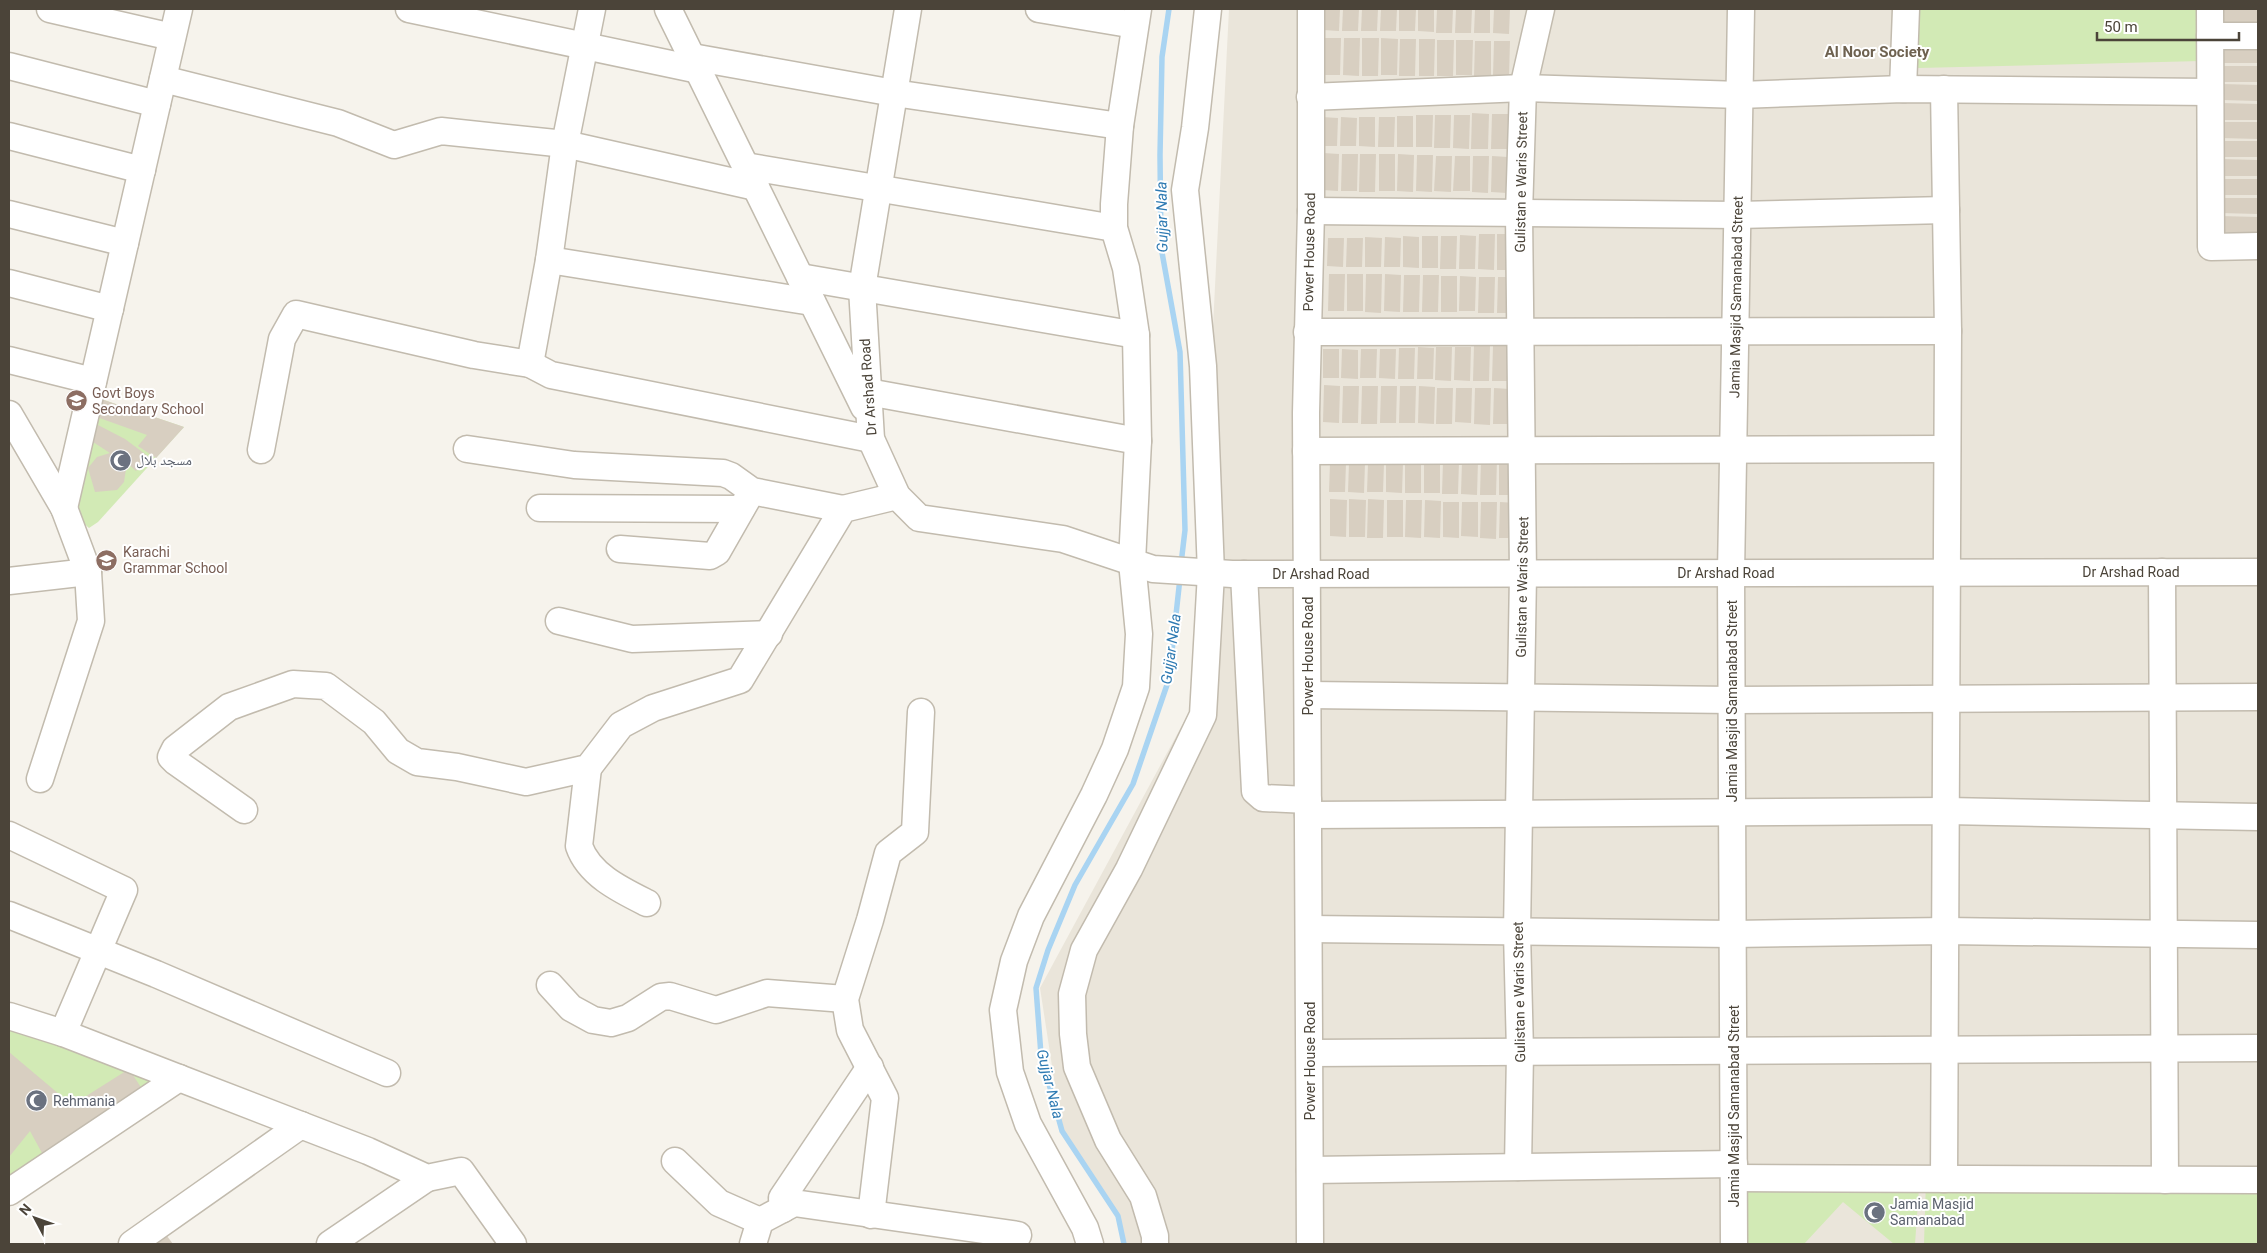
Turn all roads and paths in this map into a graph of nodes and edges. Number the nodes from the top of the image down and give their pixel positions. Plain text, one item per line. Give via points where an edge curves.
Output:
1 (50, 9) edge
2 (179, 9) edge
3 (592, 9) edge
4 (668, 9) edge
5 (908, 9) edge
6 (1039, 9) edge
7 (1208, 9) edge
8 (1310, 9) edge
9 (1541, 9) edge
10 (1741, 9) edge
11 (1906, 9) edge
12 (2210, 9) edge
13 (424, 10) edge
14 (1137, 17) edge
15 (2210, 36) junction
16 (2258, 36) edge
17 (172, 37) junction
18 (584, 46) junction
19 (695, 64) junction
20 (9, 66) edge
21 (163, 79) junction
22 (1522, 88) junction
23 (1903, 89) junction
24 (1944, 89) junction
25 (2210, 92) junction
26 (894, 93) junction
27 (1740, 95) junction
28 (1310, 97) junction
29 (157, 104) junction
30 (1120, 126) junction
31 (9, 136) edge
32 (565, 144) junction
33 (142, 170) junction
34 (751, 176) junction
35 (878, 190) junction
36 (1946, 210) junction
37 (1311, 211) junction
38 (1519, 213) junction
39 (9, 214) edge
40 (1738, 215) junction
41 (1114, 228) junction
42 (125, 243) junction
43 (2258, 246) edge
44 (549, 260) junction
45 (800, 277) junction
46 (9, 283) edge
47 (862, 288) junction
48 (812, 302) junction
49 (110, 310) junction
50 (1736, 331) junction
51 (1948, 331) junction
52 (1307, 332) junction
53 (1521, 332) junction
54 (1136, 335) junction
55 (9, 360) edge
56 (530, 364) junction
57 (94, 380) junction
58 (868, 392) junction
59 (9, 414) edge
60 (871, 429) junction
61 (1138, 441) junction
62 (467, 449) dead end
63 (1734, 449) junction
64 (1947, 449) junction
65 (260, 450) dead end
66 (1306, 451) junction
67 (1522, 451) junction
68 (897, 496) junction
69 (747, 500) junction
70 (64, 508) junction
71 (540, 508) dead end
72 (843, 509) junction
73 (620, 549) dead end
74 (1132, 562) junction
75 (88, 572) junction
76 (1202, 572) junction
77 (2162, 572) junction
78 (2258, 572) edge
79 (1948, 573) junction
80 (1244, 574) junction
81 (1307, 574) junction
82 (1523, 574) junction
83 (1732, 574) junction
84 (10, 585) edge
85 (559, 621) dead end
86 (769, 634) junction
87 (1308, 695) junction
88 (1520, 697) junction
89 (2258, 697) edge
90 (1948, 698) junction
91 (2163, 698) junction
92 (1732, 700) junction
93 (921, 712) dead end
94 (588, 768) junction
95 (40, 779) dead end
96 (1308, 808) junction
97 (244, 810) dead end
98 (1947, 811) junction
99 (1521, 814) junction
100 (1732, 814) junction
101 (2163, 817) junction
102 (2258, 817) edge
103 (9, 835) edge
104 (646, 903) dead end
105 (9, 915) edge
106 (1309, 929) junction
107 (1946, 931) junction
108 (1517, 932) junction
109 (1733, 934) junction
110 (2164, 935) junction
111 (2258, 935) edge
112 (98, 951) junction
113 (550, 985) dead end
114 (845, 999) junction
115 (9, 1016) edge
116 (63, 1033) junction
117 (1945, 1048) junction
118 (2258, 1048) edge
119 (2164, 1049) junction
120 (1733, 1051) junction
121 (1520, 1052) junction
122 (1310, 1053) junction
123 (870, 1067) junction
124 (387, 1073) dead end
125 (179, 1078) junction
126 (301, 1125) junction
127 (675, 1161) dead end
128 (1518, 1167) junction
129 (1310, 1170) junction
130 (1734, 1171) junction
131 (426, 1178) junction
132 (1944, 1179) junction
133 (2165, 1180) junction
134 (2258, 1180) edge
135 (9, 1192) edge
136 (783, 1209) junction
137 (870, 1215) junction
138 (756, 1232) edge
139 (934, 1233) edge
140 (165, 1235) edge
141 (1018, 1235) dead end
142 (132, 1244) edge
143 (330, 1244) edge
144 (513, 1244) edge
145 (1090, 1244) edge
146 (1155, 1244) edge
147 (1310, 1244) edge
148 (1734, 1244) edge

1 - 17 street
2 - 17 street
3 - 18 street
4 - 19 street
5 - 26 street, Dr Arshad Road
6 - 14 street
7 - 76 street via 1196,128 1185,190 1203,366
8 - 28 street, Power House Road
9 - 22 street, Gulistan e Waris Street
10 - 27 street, Jamia Masjid Samanabad Street
11 - 23 street
12 - 15 street
13 - 18 street
14 - 30 street
15 - 16 street
15 - 25 street
17 - 21 street
18 - 19 street
18 - 32 street
19 - 26 street
19 - 34 street
20 - 29 street
21 - 29 street
21 - 32 street via 338,123 394,145 441,131
22 - 27 street
22 - 28 street
22 - 38 street, Gulistan e Waris Street
23 - 24 street
23 - 27 street
24 - 25 street
24 - 36 street
25 - 43 street via 2211,247
26 - 30 street
26 - 35 street, Dr Arshad Road
27 - 40 street, Jamia Masjid Samanabad Street
28 - 37 street, Power House Road
29 - 33 street
30 - 41 street
31 - 33 street
32 - 34 street
32 - 44 street
33 - 42 street
34 - 35 street
34 - 45 street
35 - 41 street
35 - 47 street, Dr Arshad Road
36 - 40 street
36 - 51 street
37 - 38 street
37 - 52 street, Power House Road
38 - 40 street
38 - 53 street, Gulistan e Waris Street
39 - 42 street
40 - 50 street, Jamia Masjid Samanabad Street
41 - 54 street via 1126,268
42 - 49 street
44 - 48 street
44 - 56 street
45 - 47 street
45 - 48 street
46 - 49 street
47 - 54 street
47 - 58 street, Dr Arshad Road
48 - 60 street
49 - 57 street
50 - 51 street
50 - 53 street
50 - 63 street, Jamia Masjid Samanabad Street
51 - 64 street
52 - 53 street
52 - 66 street, Power House Road
53 - 67 street, Gulistan e Waris Street
54 - 61 street
55 - 57 street
56 - 60 street via 551,375
56 - 65 street via 474,355 296,314 282,339
57 - 70 street
58 - 60 street, Dr Arshad Road
58 - 61 street
59 - 70 street
60 - 68 street, Dr Arshad Road
61 - 74 street
62 - 69 street via 574,465 722,473 731,476
63 - 64 street
63 - 67 street
63 - 83 street, Jamia Masjid Samanabad Street
64 - 79 street
66 - 67 street
66 - 81 street, Power House Road
67 - 82 street, Gulistan e Waris Street
68 - 72 street
68 - 74 street, Dr Arshad Road via 920,518 1063,539
69 - 71 street
69 - 72 street
69 - 73 street via 717,552 710,556
70 - 75 street
72 - 86 street
74 - 76 street, Dr Arshad Road via 1153,569
74 - 145 street via 1139,634 1136,687 1115,750 1031,916 1014,961 1004,1010 1010,1072 1028,1124 1085,1228
75 - 84 street
75 - 95 street via 91,621
76 - 80 street, Dr Arshad Road
76 - 146 street via 1203,715 1129,869 1084,950 1072,994 1077,1066 1108,1140 1143,1196
77 - 78 street, Dr Arshad Road
77 - 79 street, Dr Arshad Road
77 - 91 street
79 - 83 street, Dr Arshad Road
79 - 90 street
80 - 81 street, Dr Arshad Road
80 - 96 street via 1255,791 1259,797
81 - 82 street, Dr Arshad Road
81 - 87 street, Power House Road
82 - 83 street, Dr Arshad Road
82 - 88 street, Gulistan e Waris Street
83 - 92 street, Jamia Masjid Samanabad Street
85 - 86 street via 632,639
86 - 94 street via 740,680 653,708 621,726
87 - 88 street
87 - 96 street, Power House Road
88 - 92 street
88 - 99 street, Gulistan e Waris Street
89 - 91 street
90 - 91 street
90 - 92 street
90 - 98 street
91 - 101 street
92 - 100 street, Jamia Masjid Samanabad Street
93 - 114 street via 915,832 888,853
94 - 97 street via 526,782 418,762 398,751 374,722 326,686 293,684 229,707 175,749 172,757 176,762
94 - 104 street via 579,846 582,856 618,888
96 - 99 street
96 - 106 street, Power House Road
98 - 100 street
98 - 101 street
98 - 107 street
99 - 100 street
99 - 108 street, Gulistan e Waris Street
100 - 109 street, Jamia Masjid Samanabad Street
101 - 102 street
101 - 110 street
103 - 112 street via 124,890
105 - 112 street
106 - 108 street
106 - 122 street, Power House Road
107 - 109 street
107 - 110 street
107 - 117 street
108 - 109 street
108 - 121 street, Gulistan e Waris Street
109 - 120 street, Jamia Masjid Samanabad Street
110 - 111 street
110 - 119 street
112 - 116 street
112 - 124 street
113 - 114 street via 571,1008 593,1020 611,1023 628,1018 661,996 716,1010 768,993
114 - 123 street via 850,1030
115 - 116 street
116 - 125 street
117 - 119 street
117 - 120 street
117 - 132 street
118 - 119 street
119 - 133 street
120 - 121 street
120 - 130 street, Jamia Masjid Samanabad Street
121 - 122 street
121 - 128 street, Gulistan e Waris Street
122 - 129 street, Power House Road
123 - 136 street via 782,1198
123 - 137 street via 885,1098
125 - 126 street
125 - 135 street
126 - 131 street
126 - 140 street
127 - 138 street via 719,1203
128 - 129 street
128 - 130 street
129 - 147 street, Power House Road
130 - 132 street
130 - 148 street, Jamia Masjid Samanabad Street
131 - 143 street
131 - 144 street via 461,1170
132 - 133 street
133 - 134 street
136 - 137 street via 794,1202
136 - 138 street
137 - 139 street
139 - 141 street
140 - 142 street

